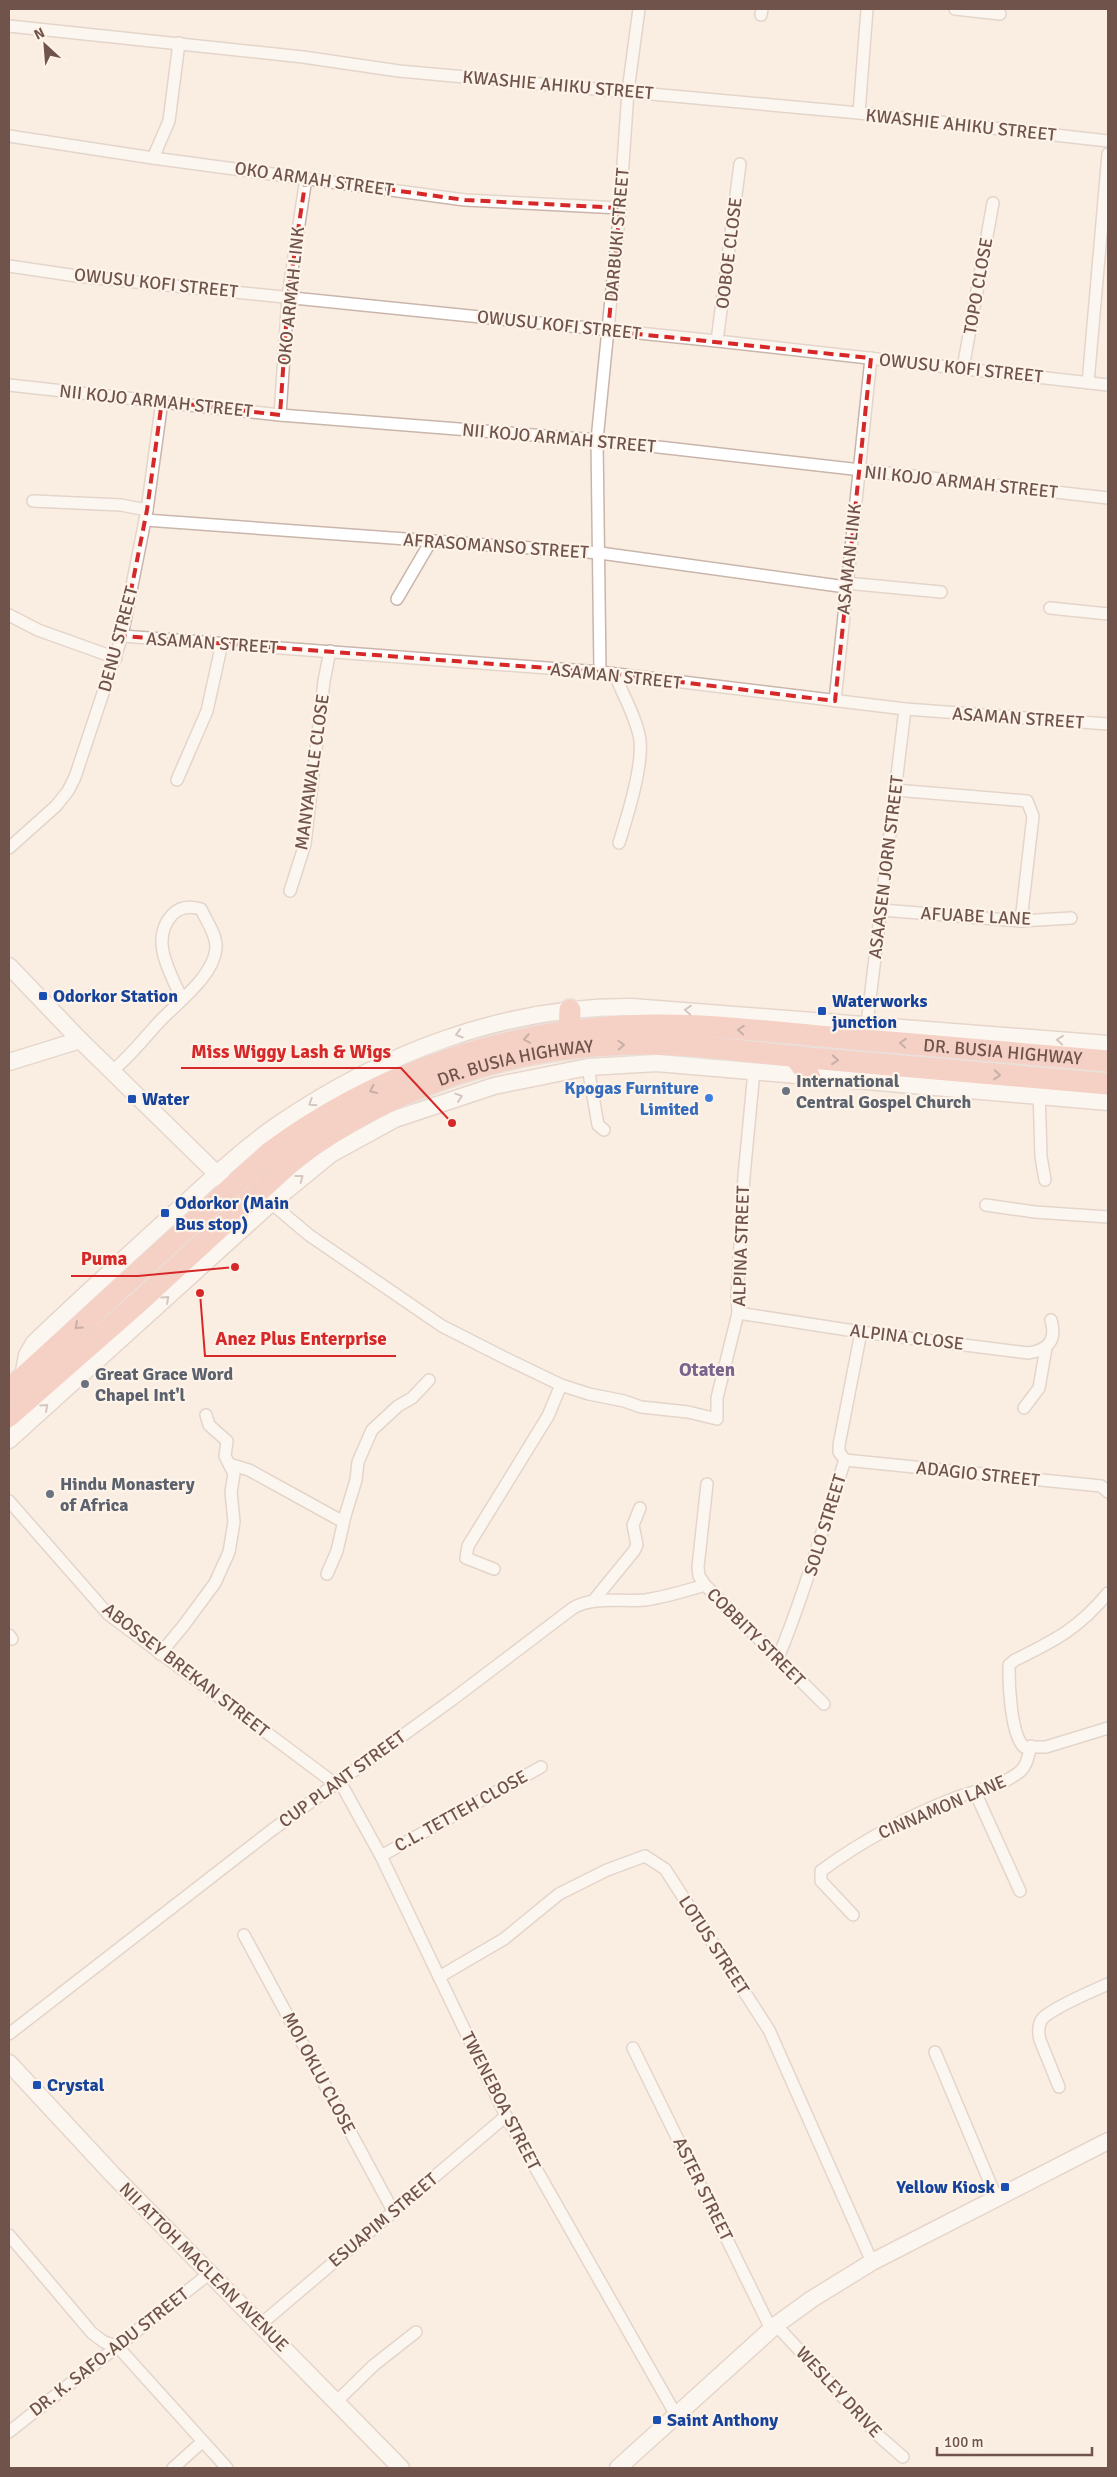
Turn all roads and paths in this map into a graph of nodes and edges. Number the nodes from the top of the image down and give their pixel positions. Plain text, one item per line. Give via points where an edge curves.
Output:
1 (639, 9) edge
2 (867, 9) edge
3 (955, 9) edge
4 (1000, 14) dead end
5 (9, 26) edge
6 (179, 43) junction
7 (628, 92) junction
8 (859, 113) junction
9 (9, 136) edge
10 (1108, 141) edge
11 (1108, 154) edge
12 (153, 158) junction
13 (740, 164) dead end
14 (306, 178) junction
15 (993, 203) dead end
16 (620, 208) junction
17 (9, 266) edge
18 (288, 296) junction
19 (608, 331) junction
20 (717, 341) junction
21 (871, 358) junction
22 (963, 368) junction
23 (1088, 383) junction
24 (9, 385) edge
25 (1108, 385) edge
26 (162, 401) junction
27 (280, 415) junction
28 (597, 440) junction
29 (858, 470) junction
30 (1108, 498) edge
31 (33, 501) dead end
32 (146, 515) junction
33 (431, 541) junction
34 (600, 554) junction
35 (846, 585) junction
36 (942, 592) dead end
37 (396, 599) dead end
38 (1050, 608) dead end
39 (1108, 614) edge
40 (9, 615) edge
41 (122, 636) junction
42 (222, 644) junction
43 (330, 651) junction
44 (116, 658) junction
45 (600, 672) junction
46 (615, 675) junction
47 (835, 701) junction
48 (905, 709) junction
49 (1108, 724) edge
50 (177, 780) dead end
51 (895, 790) junction
52 (619, 843) dead end
53 (9, 848) edge
54 (290, 891) dead end
55 (880, 910) junction
56 (1071, 918) dead end
57 (1021, 921) junction
58 (10, 970) edge
59 (182, 1000) junction
60 (570, 1010) junction
61 (867, 1024) junction
62 (569, 1031) junction
63 (80, 1040) junction
64 (1108, 1044) edge
65 (795, 1057) junction
66 (1108, 1061) edge
67 (9, 1062) edge
68 (588, 1067) junction
69 (112, 1071) junction
70 (754, 1071) junction
71 (810, 1078) junction
72 (1108, 1084) edge
73 (1039, 1087) junction
74 (1108, 1102) edge
75 (318, 1120) junction
76 (604, 1130) dead end
77 (198, 1154) junction
78 (240, 1155) junction
79 (224, 1180) junction
80 (1045, 1180) dead end
81 (247, 1203) junction
82 (270, 1203) junction
83 (986, 1205) dead end
84 (1108, 1217) edge
85 (738, 1313) junction
86 (1051, 1320) dead end
87 (861, 1332) junction
88 (100, 1336) junction
89 (1046, 1348) junction
90 (429, 1380) dead end
91 (16, 1383) edge
92 (561, 1385) junction
93 (1024, 1408) dead end
94 (206, 1415) dead end
95 (9, 1416) edge
96 (9, 1440) edge
97 (845, 1460) junction
98 (229, 1464) junction
99 (707, 1484) dead end
100 (1108, 1492) edge
101 (9, 1501) edge
102 (640, 1508) dead end
103 (345, 1516) junction
104 (494, 1570) dead end
105 (327, 1574) dead end
106 (705, 1585) junction
107 (1108, 1593) edge
108 (594, 1600) junction
109 (160, 1654) junction
110 (778, 1658) junction
111 (824, 1704) dead end
112 (1108, 1728) edge
113 (1032, 1746) junction
114 (541, 1767) dead end
115 (336, 1782) junction
116 (975, 1792) junction
117 (381, 1856) junction
118 (1020, 1892) dead end
119 (853, 1915) dead end
120 (244, 1935) dead end
121 (439, 1977) junction
122 (1108, 1984) edge
123 (9, 2034) edge
124 (633, 2048) dead end
125 (935, 2052) dead end
126 (9, 2063) edge
127 (1059, 2087) dead end
128 (506, 2116) junction
129 (1108, 2141) edge
130 (996, 2197) junction
131 (393, 2211) junction
132 (9, 2235) edge
133 (872, 2262) junction
134 (210, 2273) junction
135 (261, 2324) junction
136 (774, 2328) junction
137 (416, 2332) dead end
138 (117, 2346) junction
139 (336, 2402) junction
140 (676, 2415) junction
141 (9, 2432) edge
142 (202, 2442) junction
143 (902, 2457) dead end
144 (172, 2468) edge
145 (227, 2468) edge
146 (401, 2468) edge
147 (618, 2468) edge

1 - 7 street, DARBUKI STREET
2 - 8 street
3 - 4 street
5 - 6 street, KWASHIE AHIKU STREET
6 - 7 street, KWASHIE AHIKU STREET via 400,70
6 - 12 street via 169,121
7 - 8 street, KWASHIE AHIKU STREET
7 - 16 street, DARBUKI STREET
8 - 10 street, KWASHIE AHIKU STREET
9 - 12 street, OKO ARMAH STREET
11 - 23 street
12 - 14 street, OKO ARMAH STREET
13 - 20 street, OOBOE CLOSE
14 - 16 street, OKO ARMAH STREET via 465,200
14 - 18 street, OKO ARMAH LINK
15 - 22 street, TOPO CLOSE
16 - 19 street, DARBUKI STREET
17 - 18 street, OWUSU KOFI STREET via 77,276
18 - 19 street, OWUSU KOFI STREET
18 - 27 street, OKO ARMAH LINK
19 - 20 street, OWUSU KOFI STREET
19 - 28 street, DARBUKI STREET
20 - 21 street, OWUSU KOFI STREET
21 - 22 street, OWUSU KOFI STREET
21 - 29 street, ASAMAN LINK
22 - 23 street, OWUSU KOFI STREET
23 - 25 street, OWUSU KOFI STREET
24 - 26 street, NII KOJO ARMAH STREET
26 - 27 street, NII KOJO ARMAH STREET
26 - 32 street, DENU STREET
27 - 28 street, NII KOJO ARMAH STREET
28 - 29 street, NII KOJO ARMAH STREET
28 - 34 street, DARBUKI STREET
29 - 30 street, NII KOJO ARMAH STREET
29 - 35 street, ASAMAN LINK
31 - 32 street, AFRASOMANSO STREET via 121,505
32 - 33 street, AFRASOMANSO STREET
32 - 41 street, DENU STREET
33 - 34 street, AFRASOMANSO STREET
33 - 37 street
34 - 35 street, AFRASOMANSO STREET
34 - 45 street, DARBUKI STREET
35 - 36 street, AFRASOMANSO STREET
35 - 47 street, ASAMAN LINK
38 - 39 street
40 - 44 street via 46,633
41 - 42 street, ASAMAN STREET
41 - 44 street, DENU STREET
42 - 43 street, ASAMAN STREET
42 - 50 street via 207,712
43 - 45 street, ASAMAN STREET
43 - 54 street, MANYAWALE CLOSE via 305,844
44 - 53 street, DENU STREET via 68,791
45 - 46 street, ASAMAN STREET
46 - 47 street, ASAMAN STREET
46 - 52 street via 640,739 629,810
47 - 48 street, ASAMAN STREET
48 - 49 street, ASAMAN STREET
48 - 51 street, ASAASEN JORN STREET
51 - 55 street, ASAASEN JORN STREET
51 - 57 street via 1027,801 1033,816
55 - 57 street, AFUABE LANE
55 - 61 street, ASAASEN JORN STREET
56 - 57 street, AFUABE LANE
58 - 63 street
59 - 59 street via 207,970 216,949 214,936 200,909 189,906 174,912 163,928 164,956
59 - 69 street via 129,1058
61 -> 60 street, DR. BUSIA HIGHWAY via 679,1009 602,1007
60 - 62 highway
60 -> 78 street, DR. BUSIA HIGHWAY via 514,1019 458,1034 394,1058 332,1090 275,1127
64 -> 61 street, DR. BUSIA HIGHWAY
66 -> 62 highway, DR. BUSIA HIGHWAY via 684,1026
62 -> 75 highway, DR. BUSIA HIGHWAY via 516,1041 427,1068 370,1092
63 - 67 street
63 - 69 street
65 - 71 highway
65 -> 73 highway, DR. BUSIA HIGHWAY
81 -> 65 highway, DR. BUSIA HIGHWAY via 293,1160 344,1125 406,1093 482,1066 548,1052 641,1044
68 - 70 street, DR. BUSIA HIGHWAY via 657,1063
68 - 76 street via 598,1124
82 -> 68 street, DR. BUSIA HIGHWAY via 331,1154 395,1119 494,1086
69 - 77 street
70 - 71 street, DR. BUSIA HIGHWAY
70 - 85 street, ALPINA STREET via 736,1294
71 - 73 street, DR. BUSIA HIGHWAY
72 - 73 highway, DR. BUSIA HIGHWAY
73 - 74 street, DR. BUSIA HIGHWAY
73 - 80 street via 1041,1157
75 - 79 highway, DR. BUSIA HIGHWAY
75 - 81 highway via 250,1182 245,1190
77 - 78 street via 216,1159
77 - 79 street
78 - 79 street, DR. BUSIA HIGHWAY
79 - 81 street
79 - 88 highway via 215,1212 117,1301
79 -> 91 highway, DR. BUSIA HIGHWAY
81 - 88 highway, DR. BUSIA HIGHWAY
82 - 92 street via 309,1235 442,1326
96 -> 82 street, DR. BUSIA HIGHWAY
83 - 84 street
85 - 87 street, ALPINA CLOSE
85 - 92 street, ALPINA STREET via 717,1398 717,1419 641,1407
86 - 89 street via 1054,1330 1051,1343
87 - 89 street, ALPINA CLOSE via 1019,1352
87 - 97 street, SOLO STREET via 839,1445 839,1452
88 - 95 highway, DR. BUSIA HIGHWAY
89 - 93 street via 1039,1388
90 - 103 street via 372,1430 358,1462
92 - 104 street via 548,1416 468,1546 466,1558
94 - 98 street via 209,1425 227,1441 225,1456
97 - 100 street, ADAGIO STREET via 1101,1486
97 - 110 street, SOLO STREET via 814,1562
98 - 103 street via 249,1470 338,1519
98 - 109 street via 234,1474 231,1492 234,1522 229,1552 214,1583
99 - 106 street via 698,1567
101 - 109 street, ABOSSEY BREKAN STREET via 108,1614
102 - 108 street, CUP PLANT STREET via 633,1525 634,1551
103 - 105 street
106 - 108 street, COBBITY STREET via 646,1600
106 - 110 street, COBBITY STREET
107 - 113 street via 1065,1635 1009,1665 1019,1743 1024,1747
108 - 115 street, CUP PLANT STREET via 573,1608 453,1700
109 - 115 street, ABOSSEY BREKAN STREET
110 - 111 street, COBBITY STREET
112 - 113 street via 1046,1747
113 - 116 street, CINNAMON LANE via 1020,1772
114 - 117 street, C.L. TETTEH CLOSE
115 - 117 street, TWENEBOA STREET
115 - 123 street, CUP PLANT STREET
116 - 118 street
116 - 119 street, CINNAMON LANE via 886,1828 857,1844 822,1871 821,1881
117 - 121 street, TWENEBOA STREET
120 - 131 street, MOI OKLU CLOSE
121 - 128 street, TWENEBOA STREET
121 - 133 street, LOTUS STREET via 504,1939 559,1894 607,1870 645,1856 665,1869 769,2030
122 - 127 street via 1043,2018 1038,2032
124 - 136 street, ASTER STREET
125 - 130 street
126 - 134 street, NII ATTOH MACLEAN AVENUE
128 - 131 street, ESUAPIM STREET
128 - 140 street, TWENEBOA STREET
129 - 130 street
130 - 133 street
131 - 135 street, ESUAPIM STREET
132 - 138 street via 92,2333
133 - 136 street via 812,2299
134 - 135 street, NII ATTOH MACLEAN AVENUE
134 - 138 street, DR. K. SAFO-ADU STREET
135 - 139 street, NII ATTOH MACLEAN AVENUE
136 - 140 street
136 - 143 street, WESLEY DRIVE
137 - 139 street via 374,2365
138 - 141 street, DR. K. SAFO-ADU STREET
138 - 142 street
139 - 146 street, NII ATTOH MACLEAN AVENUE
140 - 147 street
142 - 144 street
142 - 145 street

